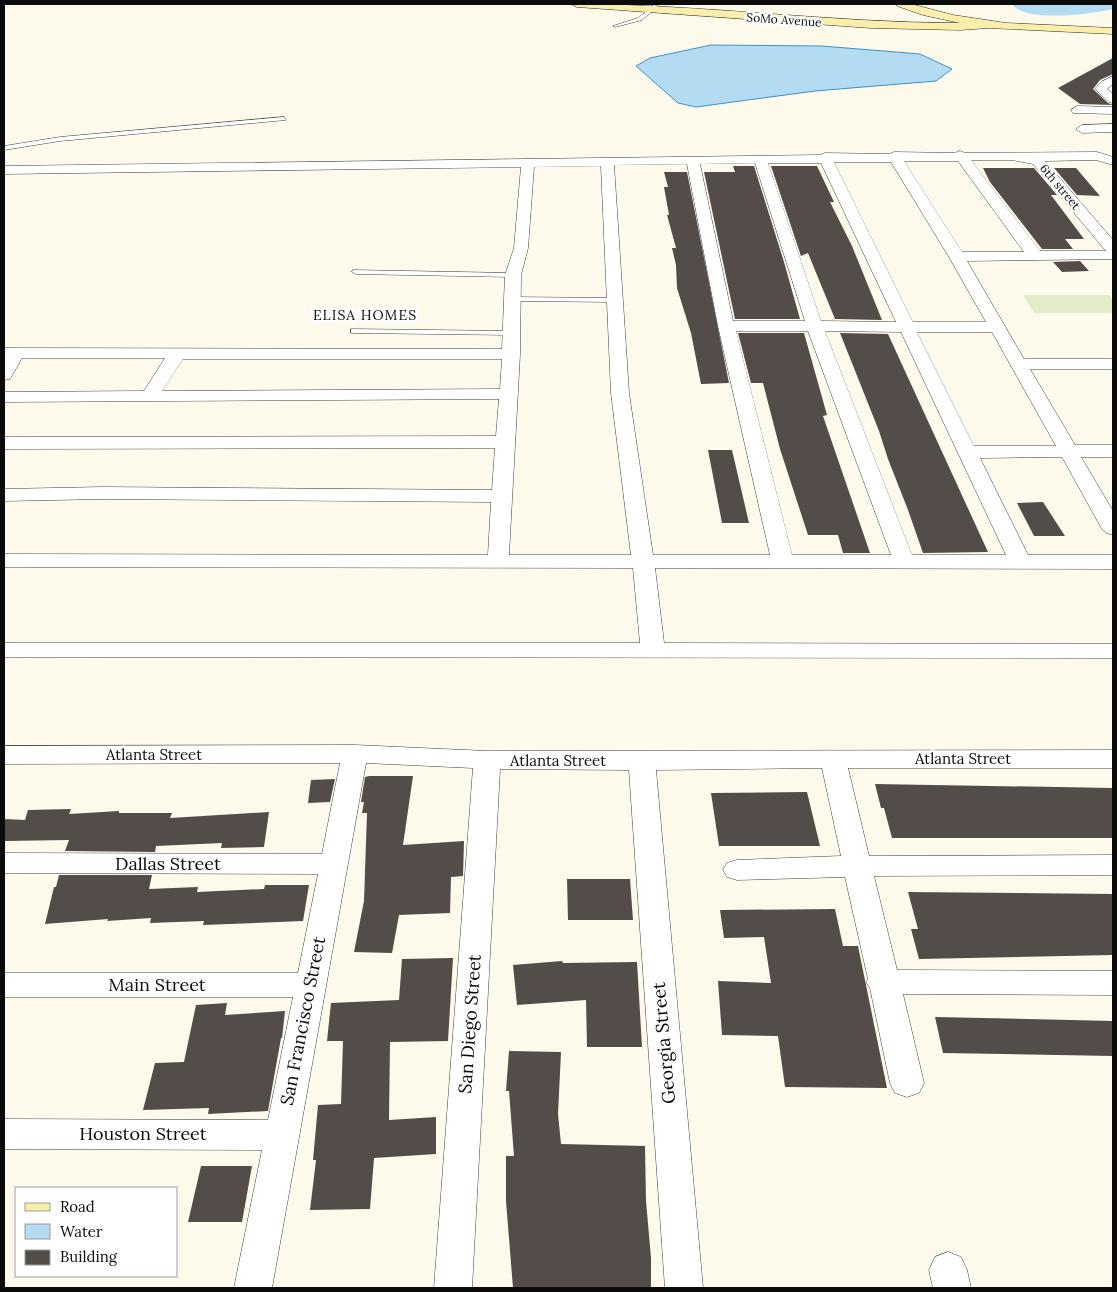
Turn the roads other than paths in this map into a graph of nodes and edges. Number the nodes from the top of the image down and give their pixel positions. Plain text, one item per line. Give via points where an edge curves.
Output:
1 (577, 4) edge
2 (630, 4) edge
3 (902, 4) edge
4 (654, 8) junction
5 (936, 14) junction
6 (990, 24) junction
7 (615, 26) dead end
8 (1113, 31) edge
9 (1113, 79) edge
10 (1113, 100) edge
11 (1078, 110) dead end
12 (1113, 111) edge
13 (284, 119) dead end
14 (1113, 128) edge
15 (1082, 129) dead end
16 (4, 148) edge
17 (960, 155) junction
18 (894, 156) junction
19 (825, 157) junction
20 (1027, 157) junction
21 (760, 158) junction
22 (692, 159) junction
23 (608, 161) junction
24 (1113, 161) edge
25 (528, 162) junction
26 (4, 170) edge
27 (1113, 249) edge
28 (1113, 255) edge
29 (956, 257) junction
30 (1036, 257) junction
31 (356, 272) dead end
32 (513, 275) junction
33 (512, 299) junction
34 (616, 300) junction
35 (726, 326) junction
36 (816, 326) junction
37 (906, 327) junction
38 (996, 327) junction
39 (354, 331) dead end
40 (512, 333) junction
41 (10, 353) edge
42 (177, 354) junction
43 (510, 354) junction
44 (1018, 364) junction
45 (1111, 367) edge
46 (4, 375) edge
47 (508, 394) junction
48 (150, 396) junction
49 (4, 397) edge
50 (4, 442) edge
51 (505, 442) junction
52 (1068, 451) junction
53 (1113, 451) edge
54 (966, 452) junction
55 (4, 495) edge
56 (502, 496) junction
57 (1113, 530) edge
58 (4, 561) edge
59 (498, 561) junction
60 (644, 562) junction
61 (783, 562) junction
62 (904, 562) junction
63 (1020, 562) junction
64 (1113, 562) edge
65 (4, 650) edge
66 (653, 651) junction
67 (1113, 652) edge
68 (355, 754) junction
69 (4, 755) edge
70 (832, 759) junction
71 (1113, 759) edge
72 (487, 760) junction
73 (642, 761) junction
74 (4, 863) edge
75 (333, 864) junction
76 (1113, 865) edge
77 (857, 866) junction
78 (737, 870) dead end
79 (882, 982) junction
80 (1113, 982) edge
81 (310, 985) junction
82 (4, 986) edge
83 (907, 1083) dead end
84 (4, 1134) edge
85 (282, 1135) junction
86 (253, 1288) edge
87 (453, 1288) edge
88 (684, 1288) edge

1 - 4 street, SoMo Avenue
2 - 4 street, SoMo Avenue
3 - 5 street
4 - 5 street, SoMo Avenue via 882,21 920,19
4 - 6 street, SoMo Avenue via 879,26 970,27
4 - 7 lane via 640,19
5 - 6 street
6 - 8 street
9 - 10 street via 1101,89
11 - 12 street
13 - 16 lane via 60,139
14 - 15 street
17 - 18 street, 6th street
17 - 20 street, 6th street
17 - 30 street
18 - 19 street, 6th street
18 - 29 street
19 - 21 street, 6th street
19 - 37 street
20 - 24 street via 1097,156
20 - 27 street, 6th street via 1043,166
21 - 22 street, 6th street
21 - 36 street
22 - 23 street, 6th street
22 - 35 street
23 - 25 street, 6th street
23 - 34 street
25 - 26 street, 6th street
25 - 32 street via 521,248
28 - 30 street
29 - 30 street
29 - 38 street
31 - 32 lane
32 - 33 street
33 - 34 lane
33 - 40 street
34 - 60 street via 620,393
35 - 36 street
35 - 61 street
36 - 37 street
36 - 62 street
37 - 38 street
37 - 54 street
38 - 44 street
39 - 40 lane
40 - 43 street
41 - 42 street
41 - 46 street
42 - 43 street
42 - 48 street
43 - 47 street
44 - 45 street
44 - 52 street
47 - 48 street
47 - 51 street
48 - 49 street
50 - 51 street
51 - 56 street
52 - 53 street
52 - 54 street
52 - 57 street
54 - 63 street
55 - 56 street
56 - 59 street
58 - 59 street
59 - 60 street
60 - 61 street
60 - 66 street
61 - 62 street
62 - 63 street
63 - 64 street
65 - 66 street
66 - 67 street
68 - 69 street, Atlanta Street
68 - 72 street, Atlanta Street
68 - 75 street, San Francisco Street
70 - 71 street, Atlanta Street
70 - 73 street, Atlanta Street
70 - 77 street
72 - 73 street, Atlanta Street
72 - 87 street, San Diego Street
73 - 88 street, Georgia Street
74 - 75 street, Dallas Street
75 - 81 street, San Francisco Street
76 - 77 street
77 - 78 street
77 - 79 street
79 - 80 street
79 - 83 street
81 - 82 street, Main Street
81 - 85 street, San Francisco Street
84 - 85 street, Houston Street
85 - 86 street, San Francisco Street

